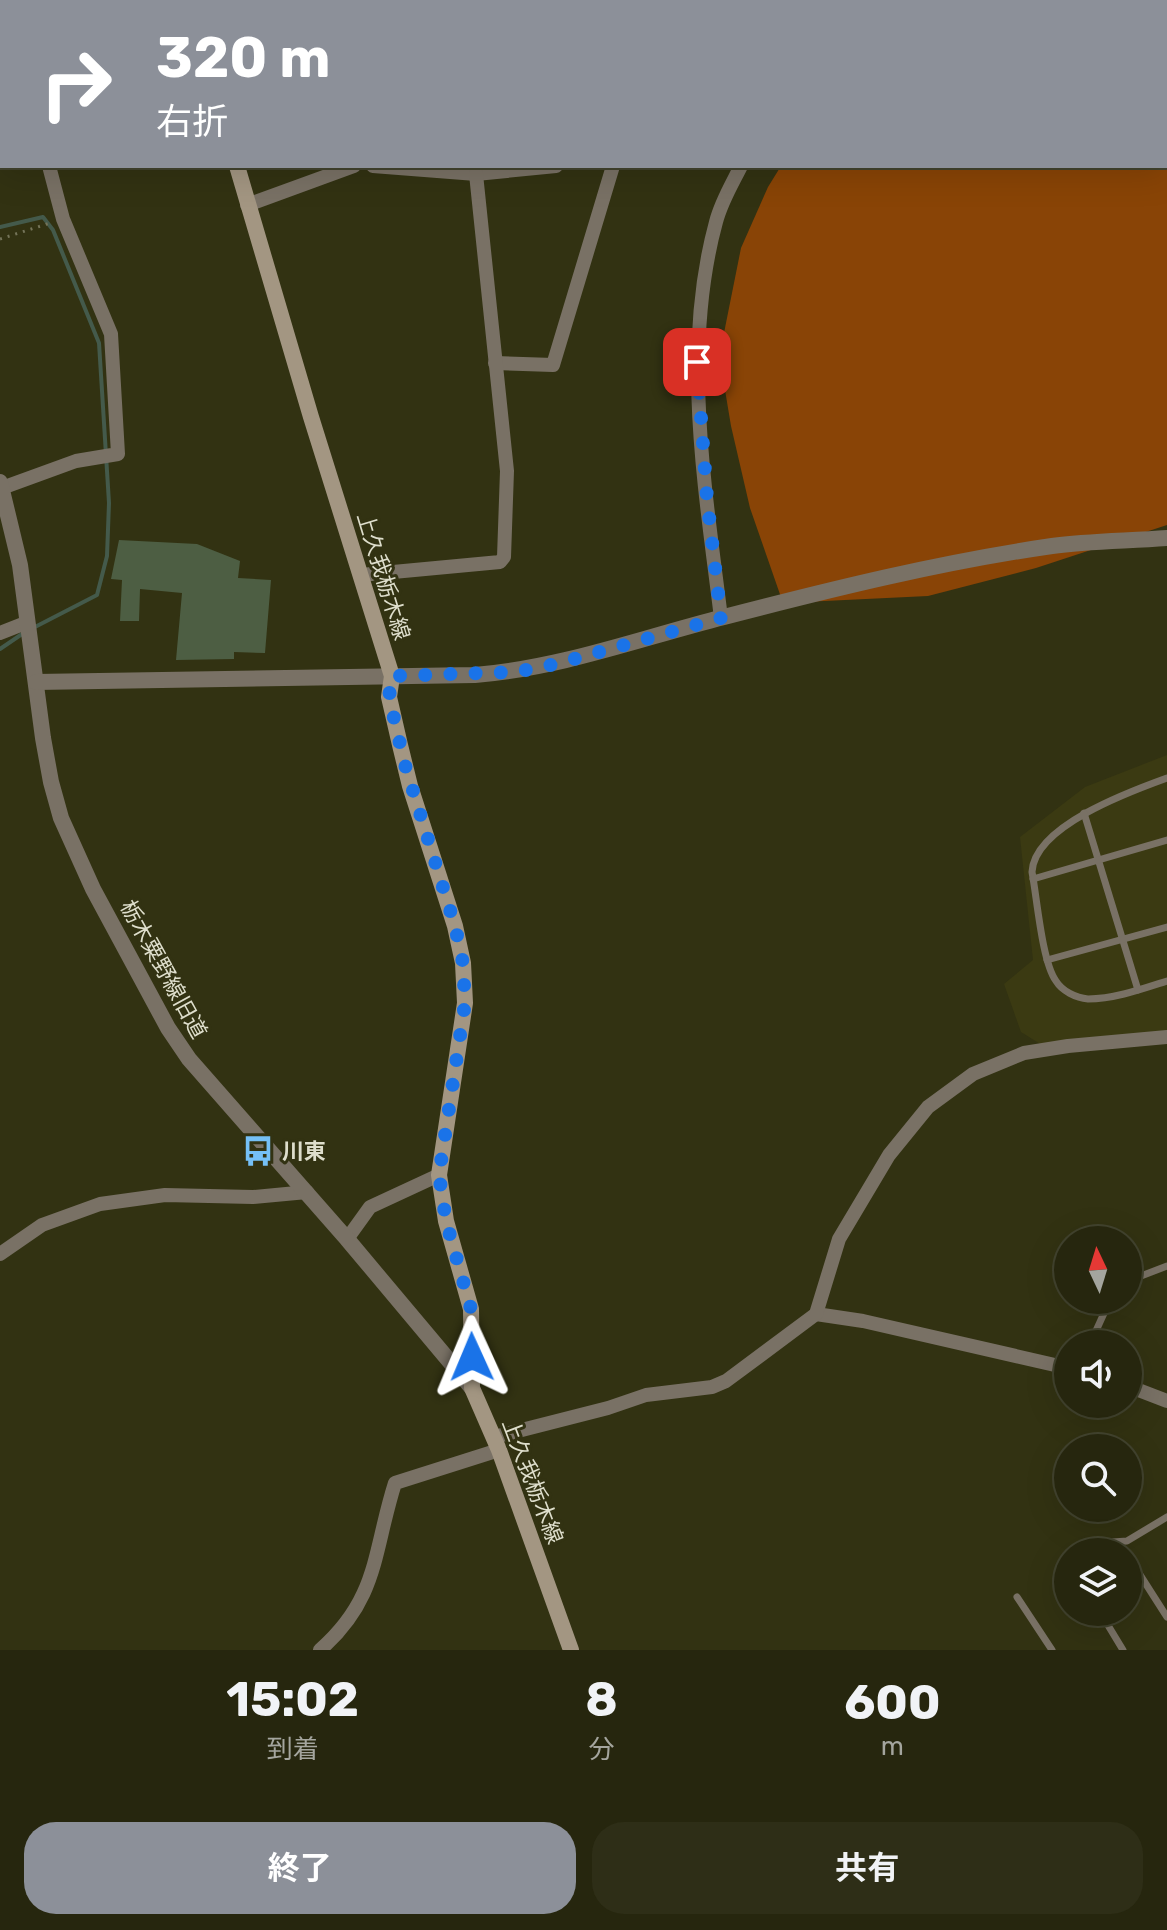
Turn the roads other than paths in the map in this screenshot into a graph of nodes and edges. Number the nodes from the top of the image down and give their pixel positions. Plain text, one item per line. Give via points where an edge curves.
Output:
1 (50, 168) edge
2 (238, 168) edge
3 (349, 168) edge
4 (399, 168) edge
5 (524, 168) edge
6 (612, 168) edge
7 (740, 168) edge
8 (493, 170) edge
9 (476, 174) junction
10 (247, 205) junction
11 (495, 363) junction
12 (1, 485) edge
13 (6, 531) edge
14 (1167, 538) edge
15 (361, 575) junction
16 (721, 618) junction
17 (28, 622) junction
18 (0, 633) edge
19 (392, 676) junction
20 (36, 682) junction
21 (1167, 778) edge
22 (1084, 813) junction
23 (1167, 840) edge
24 (1098, 860) junction
25 (1033, 879) junction
26 (1167, 927) edge
27 (1122, 939) junction
28 (1047, 960) junction
29 (1167, 981) edge
30 (1138, 990) junction
31 (1167, 1037) edge
32 (439, 1175) junction
33 (307, 1192) junction
34 (347, 1239) junction
35 (0, 1254) edge
36 (1167, 1266) edge
37 (1142, 1276) edge
38 (816, 1314) junction
39 (1054, 1365) edge
40 (472, 1388) junction
41 (1142, 1391) edge
42 (1167, 1401) edge
43 (496, 1444) junction
44 (1167, 1517) edge
45 (1132, 1538) edge
46 (1142, 1578) edge
47 (1017, 1597) dead end
48 (1167, 1617) edge
49 (1108, 1626) edge
50 (320, 1650) edge
51 (571, 1650) edge
52 (1052, 1650) edge
53 (1123, 1650) edge

1 - 12 street via 63,219 111,334 118,454
2 - 10 main road, 上久我栃木線
3 - 10 street
4 - 9 street
5 - 8 street
6 - 11 street via 553,365
7 - 16 street via 716,221 700,292 697,362
8 - 9 street
9 - 11 street
10 - 15 main road, 上久我栃木線
11 - 15 street via 507,471 504,557 500,562
12 - 13 street, 栃木粟野線旧道
13 - 17 street, 栃木粟野線旧道
14 - 16 street via 1053,546 888,576
15 - 19 main road, 上久我栃木線
16 - 19 street via 516,672
17 - 18 street
17 - 20 street, 栃木粟野線旧道
19 - 20 street
19 - 32 main road, 上久我栃木線 via 389,697 410,786 463,963 465,1003
20 - 33 street, 栃木粟野線旧道 via 51,782 93,889 189,1059
21 - 22 lane
22 - 24 lane
22 - 25 lane via 1043,846 1032,865
23 - 24 lane
24 - 25 lane
24 - 27 lane
25 - 28 lane
26 - 27 lane
27 - 28 lane
27 - 30 lane
28 - 30 lane via 1054,980 1074,996 1086,999
29 - 30 lane
31 - 38 street via 1024,1053 973,1074 928,1107 889,1155 839,1239
32 - 34 street via 370,1207
32 - 40 main road, 上久我栃木線 via 471,1309
33 - 34 street, 栃木粟野線旧道
33 - 35 street via 165,1195 100,1204 42,1225
34 - 40 street, 栃木粟野線旧道
36 - 37 lane
38 - 39 street
38 - 43 street via 712,1387 646,1395
40 - 43 main road, 上久我栃木線
41 - 42 street
43 - 50 street via 395,1483 370,1583 340,1632
43 - 51 main road, 上久我栃木線
44 - 45 lane
46 - 48 lane
47 - 52 lane
49 - 53 lane

